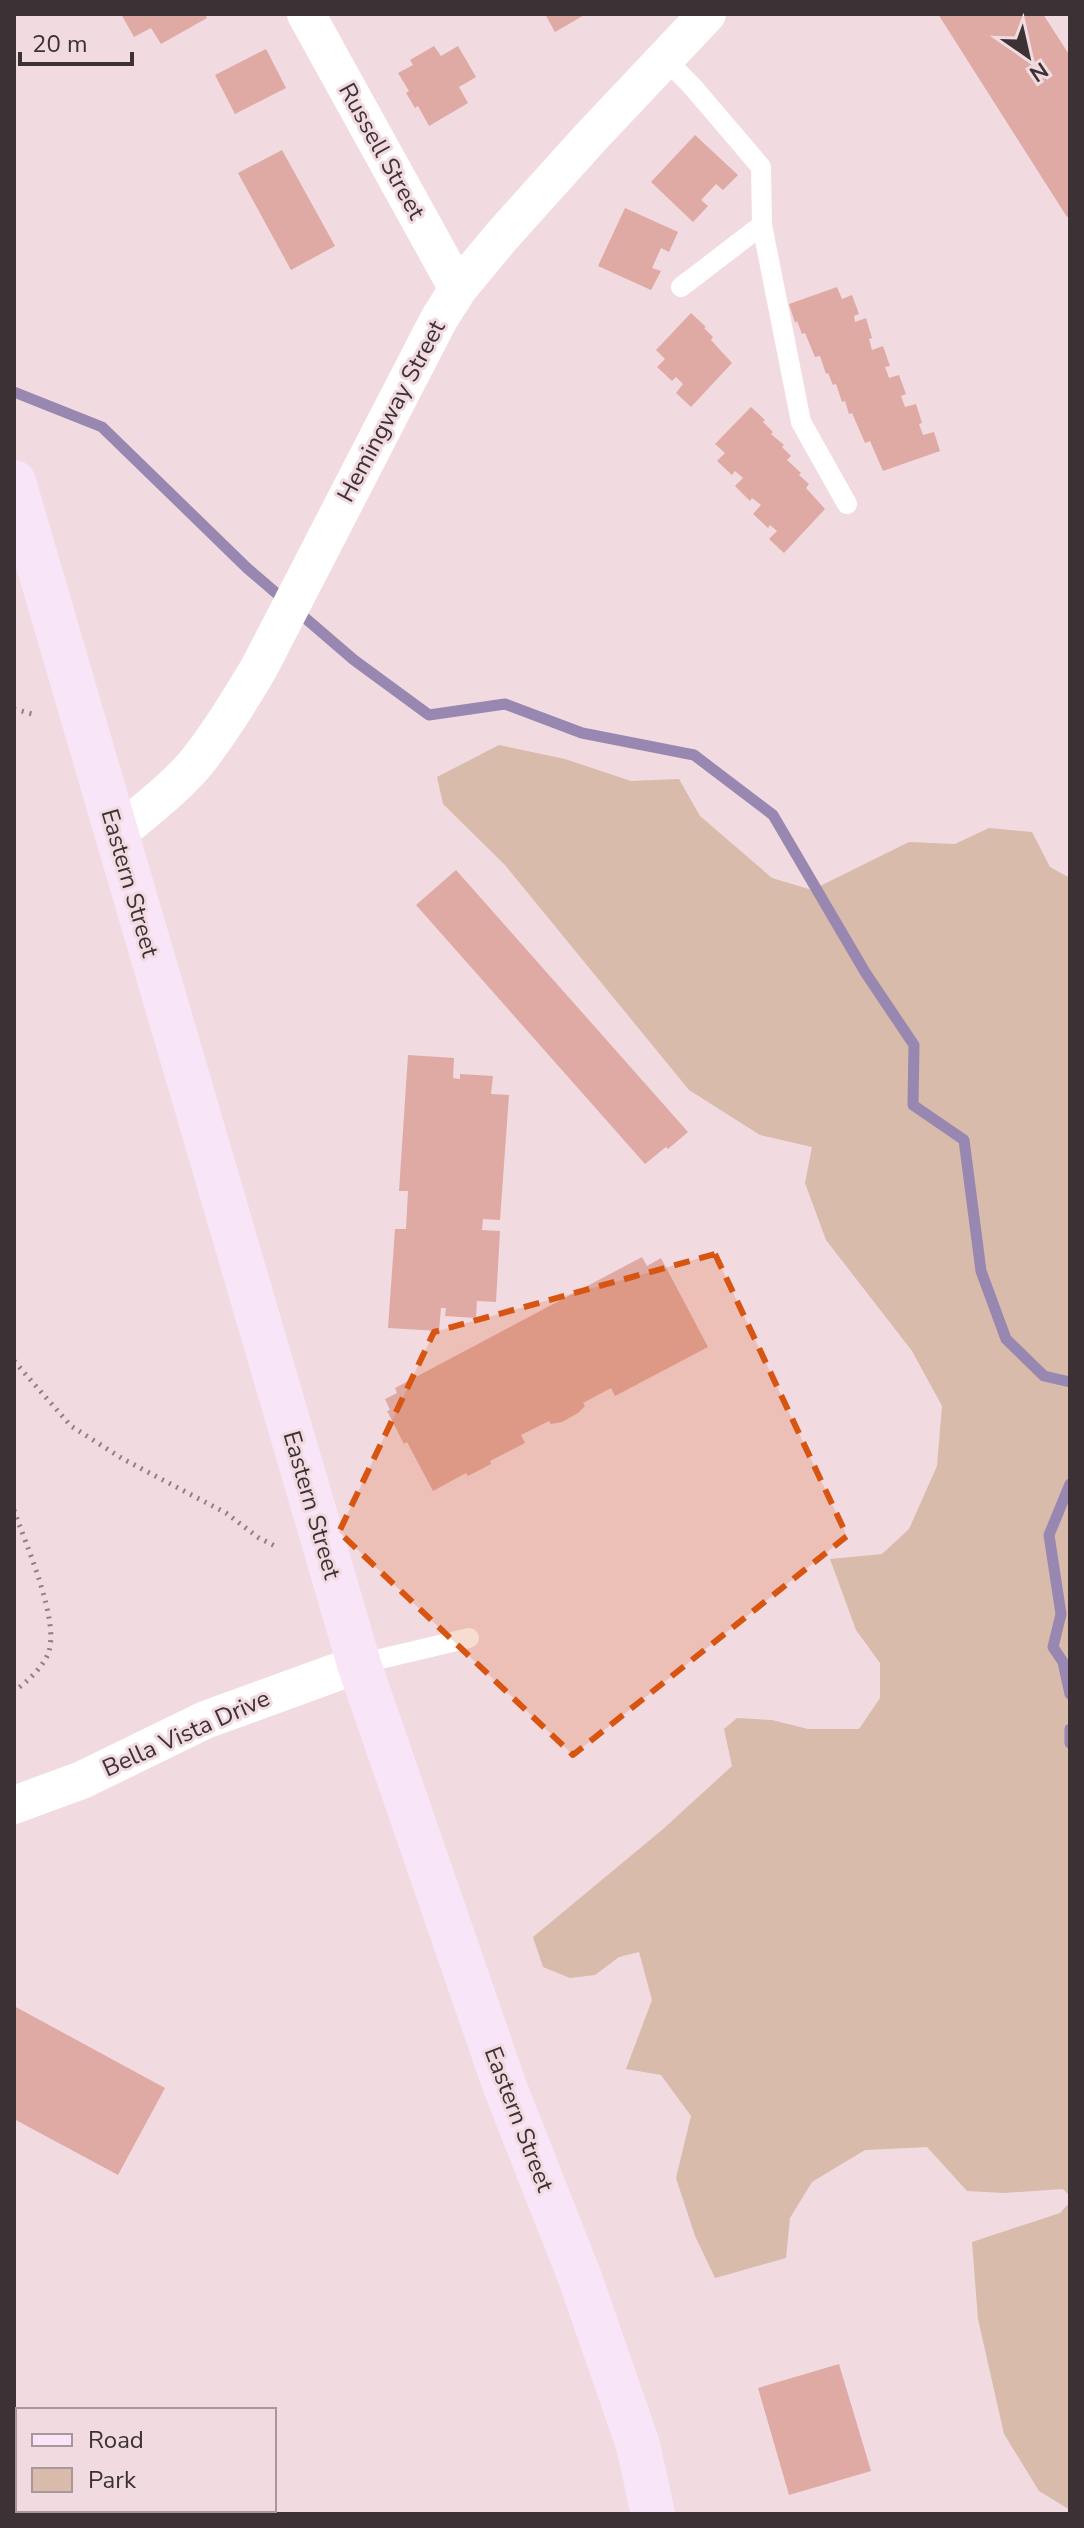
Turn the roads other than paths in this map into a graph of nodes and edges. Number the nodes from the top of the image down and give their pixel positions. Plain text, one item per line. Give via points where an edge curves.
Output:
1 (306, 14) edge
2 (707, 14) edge
3 (665, 59) junction
4 (762, 225) junction
5 (681, 287) dead end
6 (458, 289) junction
7 (14, 482) edge
8 (847, 504) dead end
9 (116, 835) junction
10 (469, 1638) dead end
11 (359, 1664) junction
12 (14, 1805) edge
13 (653, 2514) edge

1 - 6 street, Russell Street
2 - 3 street, Hemingway Street
3 - 4 lane via 761,167
3 - 6 street, Hemingway Street
4 - 5 lane
4 - 8 lane via 801,422
6 - 9 street, Hemingway Street via 229,720 195,764
7 - 9 street, Eastern Street
9 - 11 street, Eastern Street
10 - 11 lane
11 - 12 street, Bella Vista Drive via 205,1720 82,1780
11 - 13 street, Eastern Street via 505,2087 638,2445

